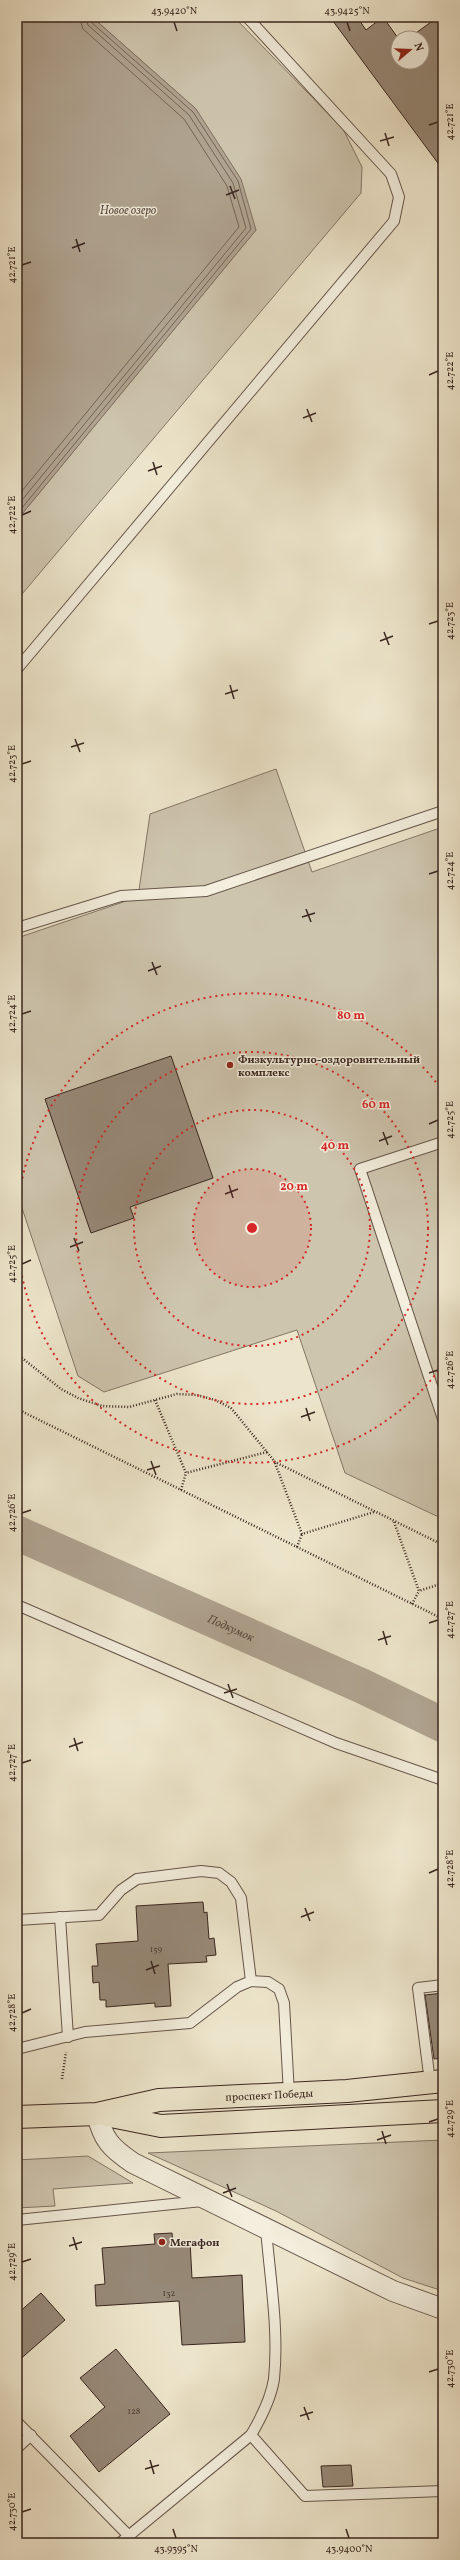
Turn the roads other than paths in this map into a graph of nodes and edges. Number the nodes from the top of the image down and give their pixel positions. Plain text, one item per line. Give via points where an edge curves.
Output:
1 (247, 17) edge
2 (17, 669) edge
3 (443, 811) edge
4 (17, 928) edge
5 (443, 1142) edge
6 (443, 1419) edge
7 (17, 1605) edge
8 (443, 1780) edge
9 (60, 1917) junction
10 (17, 1920) edge
11 (251, 1981) junction
12 (443, 1985) edge
13 (68, 2037) junction
14 (17, 2049) edge
15 (437, 2082) edge
16 (289, 2094) junction
17 (443, 2111) edge
18 (97, 2114) junction
19 (17, 2117) edge
20 (207, 2200) junction
21 (17, 2220) edge
22 (266, 2229) junction
23 (443, 2309) edge
24 (17, 2422) edge
25 (251, 2435) junction
26 (31, 2436) junction
27 (17, 2448) edge
28 (443, 2491) edge
29 (129, 2536) junction
30 (120, 2543) edge

1 - 2 lane via 391,174 399,197 394,221
3 - 4 lane via 206,891 121,896
5 - 6 lane via 360,1169
7 - 8 lane via 336,1743
9 - 10 lane
9 - 11 lane via 99,1915 121,1890 138,1879 201,1871 219,1873 231,1882 241,1898
9 - 13 lane
11 - 13 lane via 237,1987 190,2023 85,2032
11 - 16 lane via 268,1982 279,1989 284,2003
12 - 15 lane via 418,1988
13 - 14 lane
15 - 16 main road, проспект Победы
16 - 18 main road, проспект Победы via 159,2100
17 - 18 main road, проспект Победы via 161,2126
18 - 19 main road, проспект Победы
18 - 20 street via 102,2133 115,2150 132,2163
20 - 21 lane
20 - 22 street
22 - 23 street via 393,2292
22 - 25 lane via 275,2344 274,2380 264,2411
24 - 26 lane
25 - 28 lane via 305,2496
25 - 29 lane
26 - 27 lane
26 - 29 lane
29 - 30 lane

